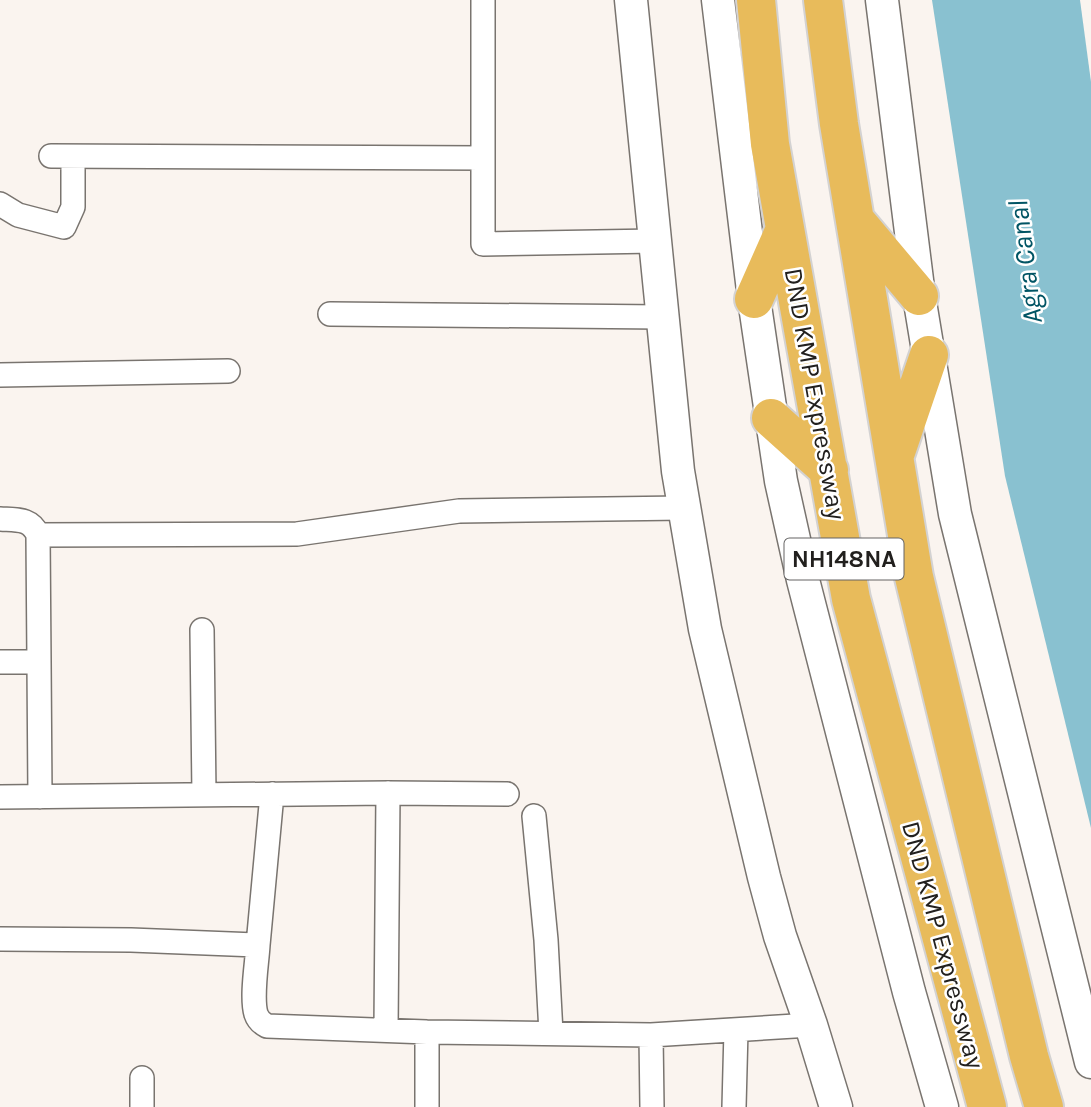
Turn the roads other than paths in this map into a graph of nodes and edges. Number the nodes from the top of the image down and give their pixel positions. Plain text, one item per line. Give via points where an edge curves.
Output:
1 (483, 0) edge
2 (631, 0) edge
3 (718, 0) edge
4 (755, 0) edge
5 (823, 0) edge
6 (882, 0) edge
7 (483, 158) junction
8 (0, 204) edge
9 (854, 219) junction
10 (785, 229) junction
11 (655, 241) junction
12 (919, 296) junction
13 (754, 299) junction
14 (330, 314) dead end
15 (662, 317) junction
16 (929, 355) junction
17 (228, 371) dead end
18 (0, 375) edge
19 (772, 418) junction
20 (894, 458) junction
21 (830, 470) junction
22 (684, 508) junction
23 (0, 519) edge
24 (38, 535) junction
25 (202, 630) dead end
26 (0, 662) edge
27 (38, 662) junction
28 (388, 793) junction
29 (507, 793) dead end
30 (272, 794) junction
31 (204, 795) junction
32 (0, 797) edge
33 (40, 797) junction
34 (534, 816) dead end
35 (0, 939) edge
36 (258, 945) junction
37 (811, 1025) junction
38 (386, 1029) junction
39 (736, 1030) junction
40 (426, 1032) junction
41 (551, 1033) junction
42 (651, 1035) junction
43 (1091, 1062) edge
44 (142, 1078) dead end
45 (142, 1107) edge
46 (427, 1107) edge
47 (652, 1107) edge
48 (734, 1107) edge
49 (836, 1107) edge
50 (942, 1107) edge
51 (987, 1107) edge
52 (1044, 1107) edge

1 - 7 street
2 - 11 street
3 - 13 street
4 - 10 highway, DND KMP Expressway / NH148NA via 770,144
5 - 9 highway, DND KMP Expressway / NH148NA
6 - 12 street
7 - 8 street via 62,157 73,207 64,227 18,215
7 - 11 street via 483,244
9 - 12 highway
9 - 20 highway, DND KMP Expressway / NH148NA
10 - 13 highway
10 - 21 highway, DND KMP Expressway / NH148NA
11 - 15 street
12 - 16 street
13 - 19 street
14 - 15 street
15 - 22 street
16 - 20 highway
16 - 43 street via 955,514
17 - 18 street
19 - 21 highway
19 - 50 street via 803,580
20 - 52 highway, DND KMP Expressway / NH148NA via 914,578
21 - 51 highway, DND KMP Expressway / NH148NA via 851,599
22 - 24 street via 458,512 297,534
22 - 37 street via 705,629 764,877
23 - 24 street via 28,521
24 - 27 street
25 - 31 street
26 - 27 street
27 - 33 street
28 - 29 street
28 - 30 street
28 - 38 street
30 - 31 street
30 - 36 street
31 - 33 street
32 - 33 street
34 - 41 street
35 - 36 street
36 - 38 street via 255,998 260,1022 267,1026
37 - 39 street
37 - 49 street
38 - 40 street
39 - 42 street
39 - 48 street
40 - 41 street
40 - 46 street
41 - 42 street
42 - 47 street
44 - 45 street

